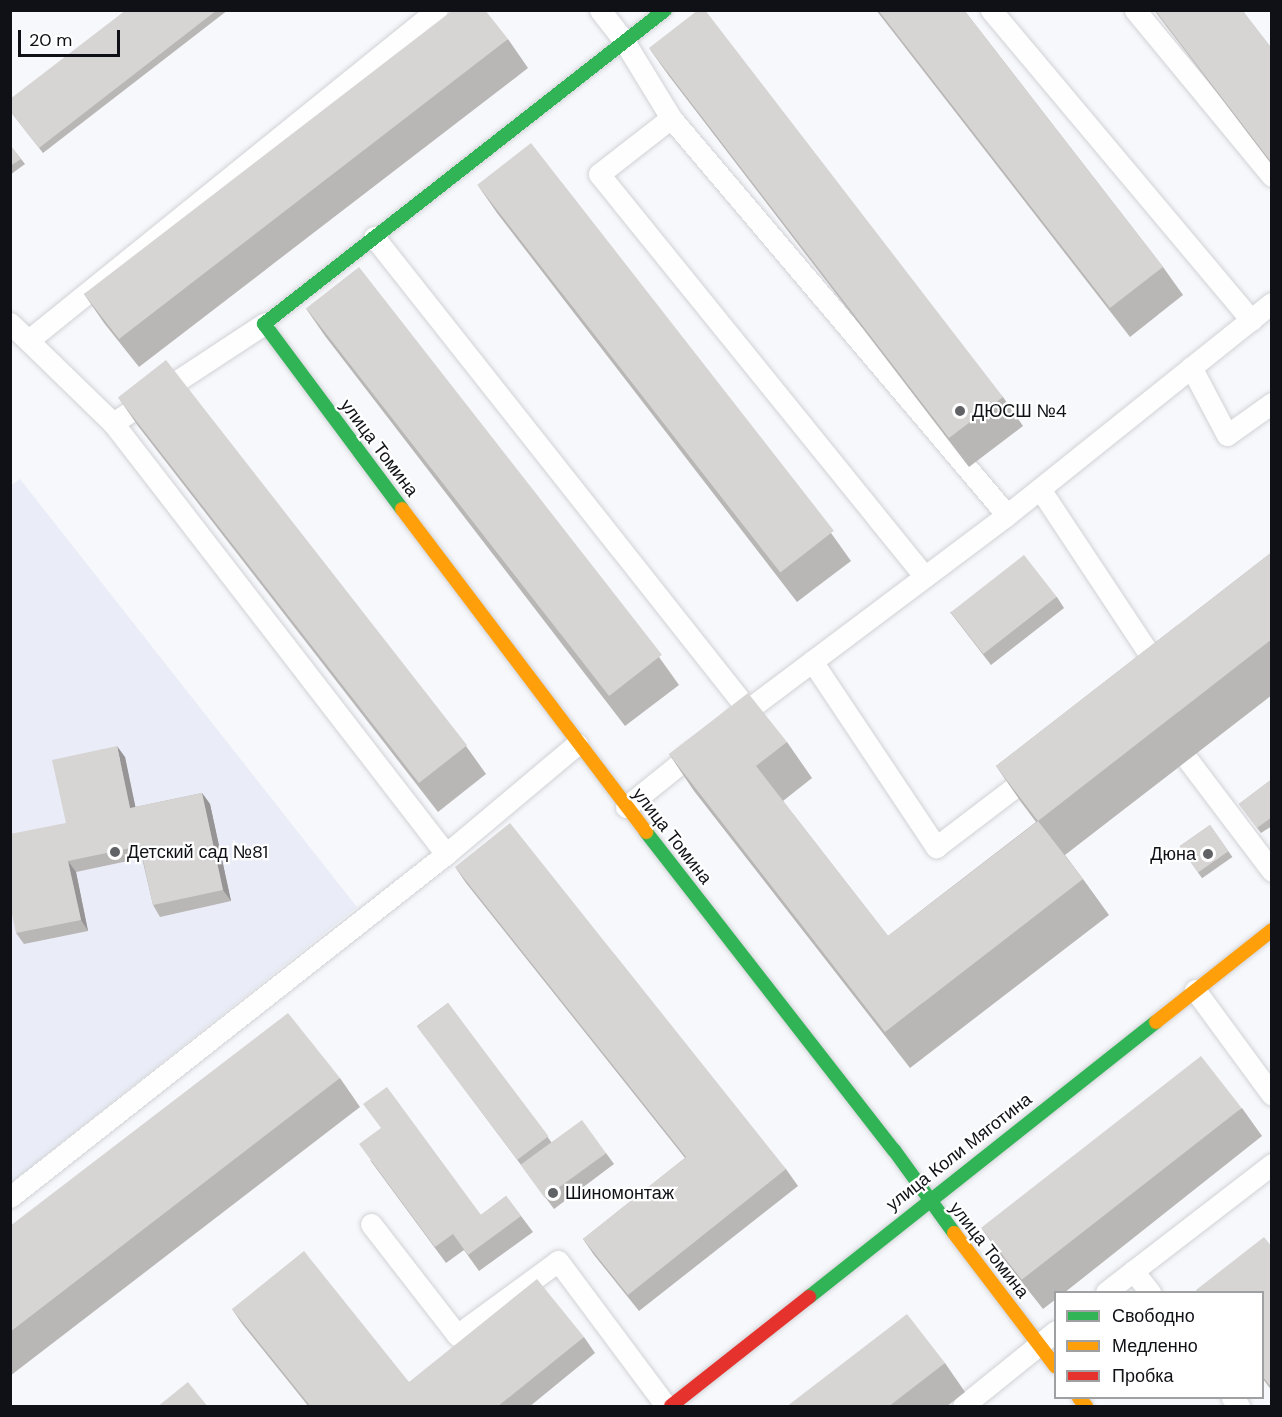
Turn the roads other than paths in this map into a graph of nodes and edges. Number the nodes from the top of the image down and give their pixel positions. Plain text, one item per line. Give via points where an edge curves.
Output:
1 (437, 10) edge
2 (600, 10) edge
3 (664, 10) edge
4 (991, 10) edge
5 (1135, 10) edge
6 (624, 41) junction
7 (671, 118) junction
8 (1272, 176) edge
9 (374, 237) junction
10 (1272, 303) edge
11 (1251, 320) junction
12 (10, 323) edge
13 (264, 324) junction
14 (30, 339) junction
15 (1191, 367) junction
16 (1272, 403) edge
17 (113, 423) junction
18 (1040, 489) junction
19 (1007, 515) junction
20 (924, 577) junction
21 (1181, 660) edge
22 (812, 661) junction
23 (748, 710) junction
24 (577, 744) junction
25 (1188, 760) edge
26 (1047, 762) edge
27 (626, 807) junction
28 (446, 854) junction
29 (1272, 871) edge
30 (1272, 930) edge
31 (1195, 990) junction
32 (1272, 1095) edge
33 (1272, 1164) edge
34 (10, 1197) edge
35 (928, 1200) junction
36 (371, 1224) dead end
37 (1133, 1271) junction
38 (1108, 1291) edge
39 (1148, 1291) edge
40 (1054, 1332) edge
41 (1038, 1344) junction
42 (1054, 1364) edge
43 (666, 1407) edge
44 (671, 1407) edge
45 (963, 1407) edge

1 - 14 lane
2 - 6 lane
3 - 6 street
4 - 11 lane
5 - 8 lane
6 - 7 lane
6 - 9 street
7 - 19 lane
7 - 20 lane via 599,174
9 - 13 street
9 - 23 lane
10 - 11 lane
11 - 15 lane
12 - 14 lane
13 - 17 lane
13 - 24 street, улица Томина
14 - 17 lane
15 - 16 lane via 1227,435
15 - 18 lane
17 - 28 lane
18 - 19 lane
18 - 21 lane via 1155,679
19 - 20 lane
20 - 22 lane
22 - 23 lane
22 - 26 lane via 936,847
23 - 27 lane
24 - 27 street, улица Томина
24 - 28 lane
25 - 29 lane
27 - 35 street, улица Томина via 894,1150
28 - 34 lane
30 - 31 street, улица Коли Мяготина
31 - 32 lane
31 - 35 street, улица Коли Мяготина
33 - 37 lane
35 - 41 street, улица Томина
35 - 44 street, улица Коли Мяготина
36 - 43 lane via 457,1335 558,1261
37 - 38 lane
37 - 39 lane
40 - 41 lane
41 - 42 street, улица Томина
41 - 45 lane

